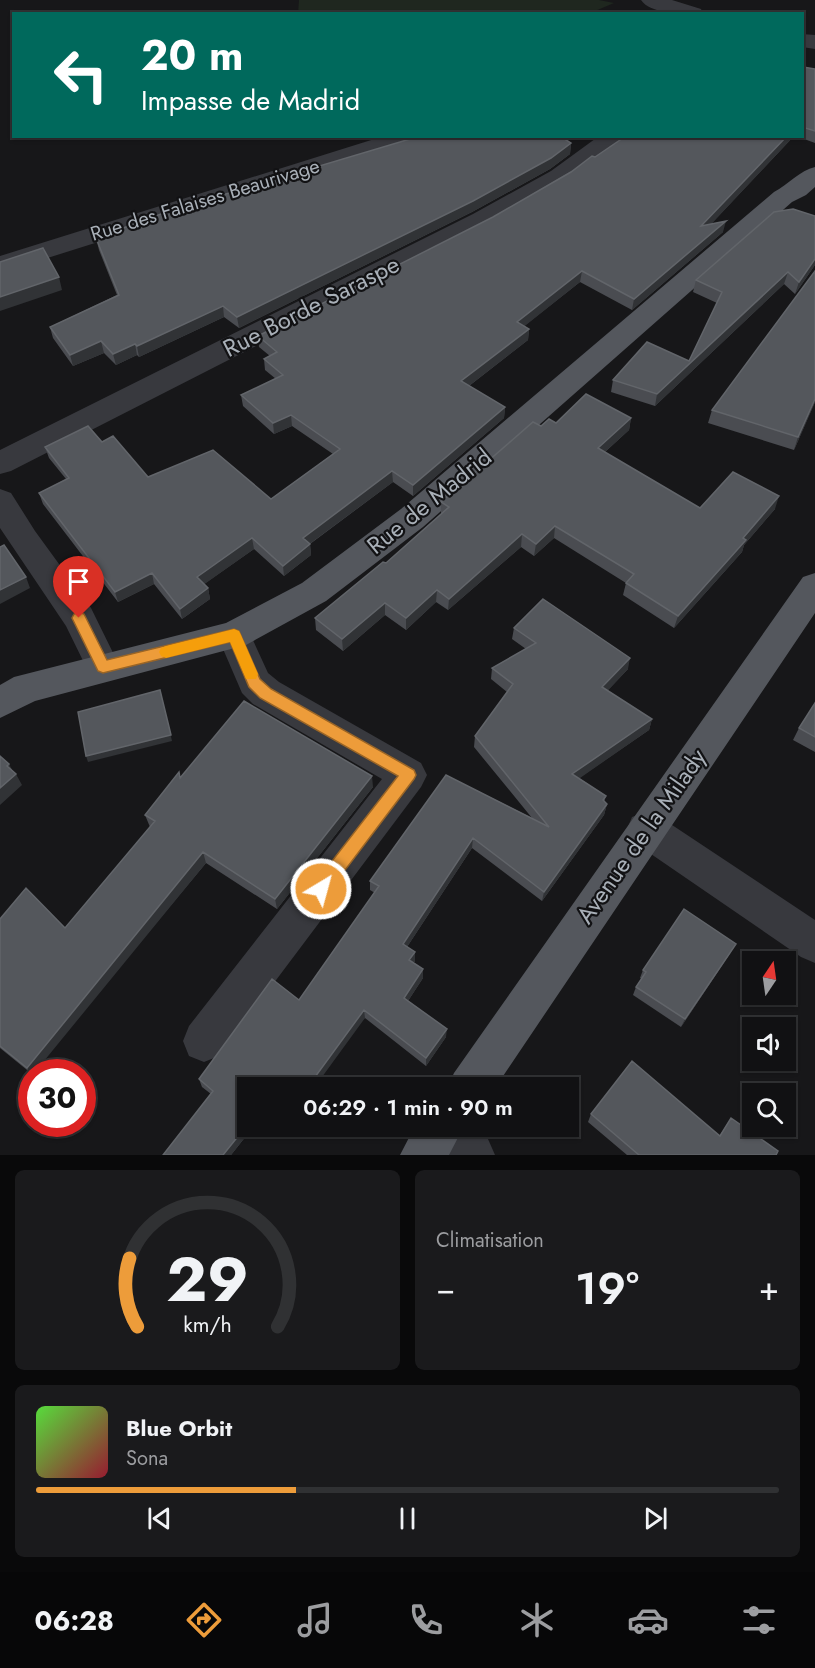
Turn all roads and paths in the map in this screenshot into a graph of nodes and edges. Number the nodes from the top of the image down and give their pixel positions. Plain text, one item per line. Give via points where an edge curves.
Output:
1 (651, 0) edge
2 (687, 12) edge
3 (404, 138) edge
4 (612, 138) edge
5 (809, 187) edge
6 (0, 265) edge
7 (0, 463) edge
8 (0, 501) edge
9 (12, 546) edge
10 (815, 586) edge
11 (234, 635) junction
12 (103, 667) junction
13 (0, 703) edge
14 (646, 829) junction
15 (815, 943) edge
16 (204, 1041) dead end
17 (477, 1077) edge
18 (435, 1137) edge
19 (453, 1137) edge
20 (423, 1155) edge
21 (472, 1155) edge

1 - 2 street
3 - 6 street, Rue des Falaises Beaurivage
4 - 7 street, Rue Borde Saraspe via 560,176 482,220
5 - 11 main road, Rue de Madrid via 783,197 411,518 314,592
8 - 9 street
9 - 12 street via 79,618
10 - 14 main road, Avenue de la Milady
11 - 12 main road, Rue de Madrid
11 - 16 street via 254,683 266,693 408,775
12 - 13 main road, Rue de Madrid via 26,688
14 - 15 street
14 - 17 main road, Avenue de la Milady
18 - 20 main road
19 - 21 street

